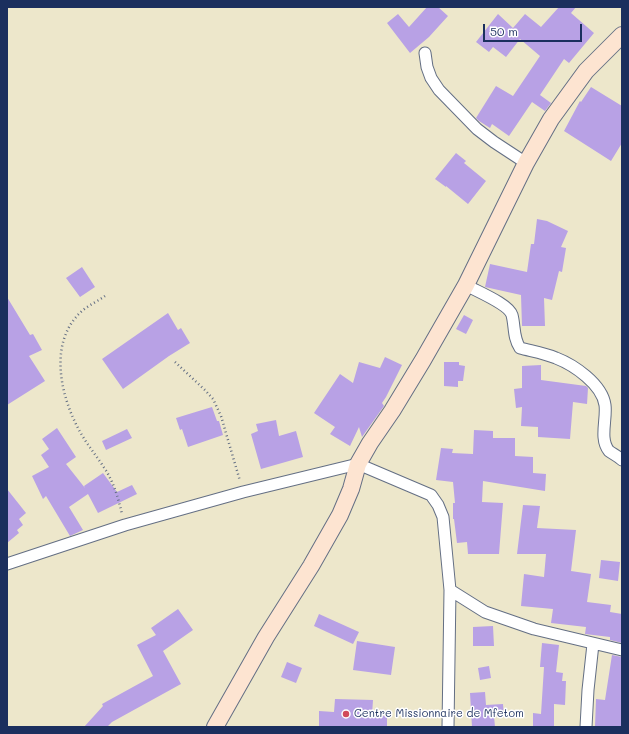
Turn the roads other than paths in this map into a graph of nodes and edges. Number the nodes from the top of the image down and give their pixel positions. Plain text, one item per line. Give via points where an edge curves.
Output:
1 (622, 35) edge
2 (425, 54) dead end
3 (526, 163) junction
4 (466, 285) junction
5 (622, 460) edge
6 (358, 464) junction
7 (7, 564) edge
8 (450, 590) junction
9 (593, 644) junction
10 (622, 650) edge
11 (215, 727) edge
12 (448, 727) edge
13 (586, 727) edge

1 - 3 street via 586,71 551,120
2 - 3 street via 431,78 439,90 477,129
3 - 4 street
4 - 5 street via 508,308 513,316 515,340 520,348 555,358 576,368 591,381 605,404 606,445
4 - 6 street
6 - 7 street via 243,492 125,525
6 - 8 street via 431,495 442,517
6 - 11 street via 340,515
8 - 9 street via 485,612
8 - 12 street
9 - 10 street
9 - 13 street

